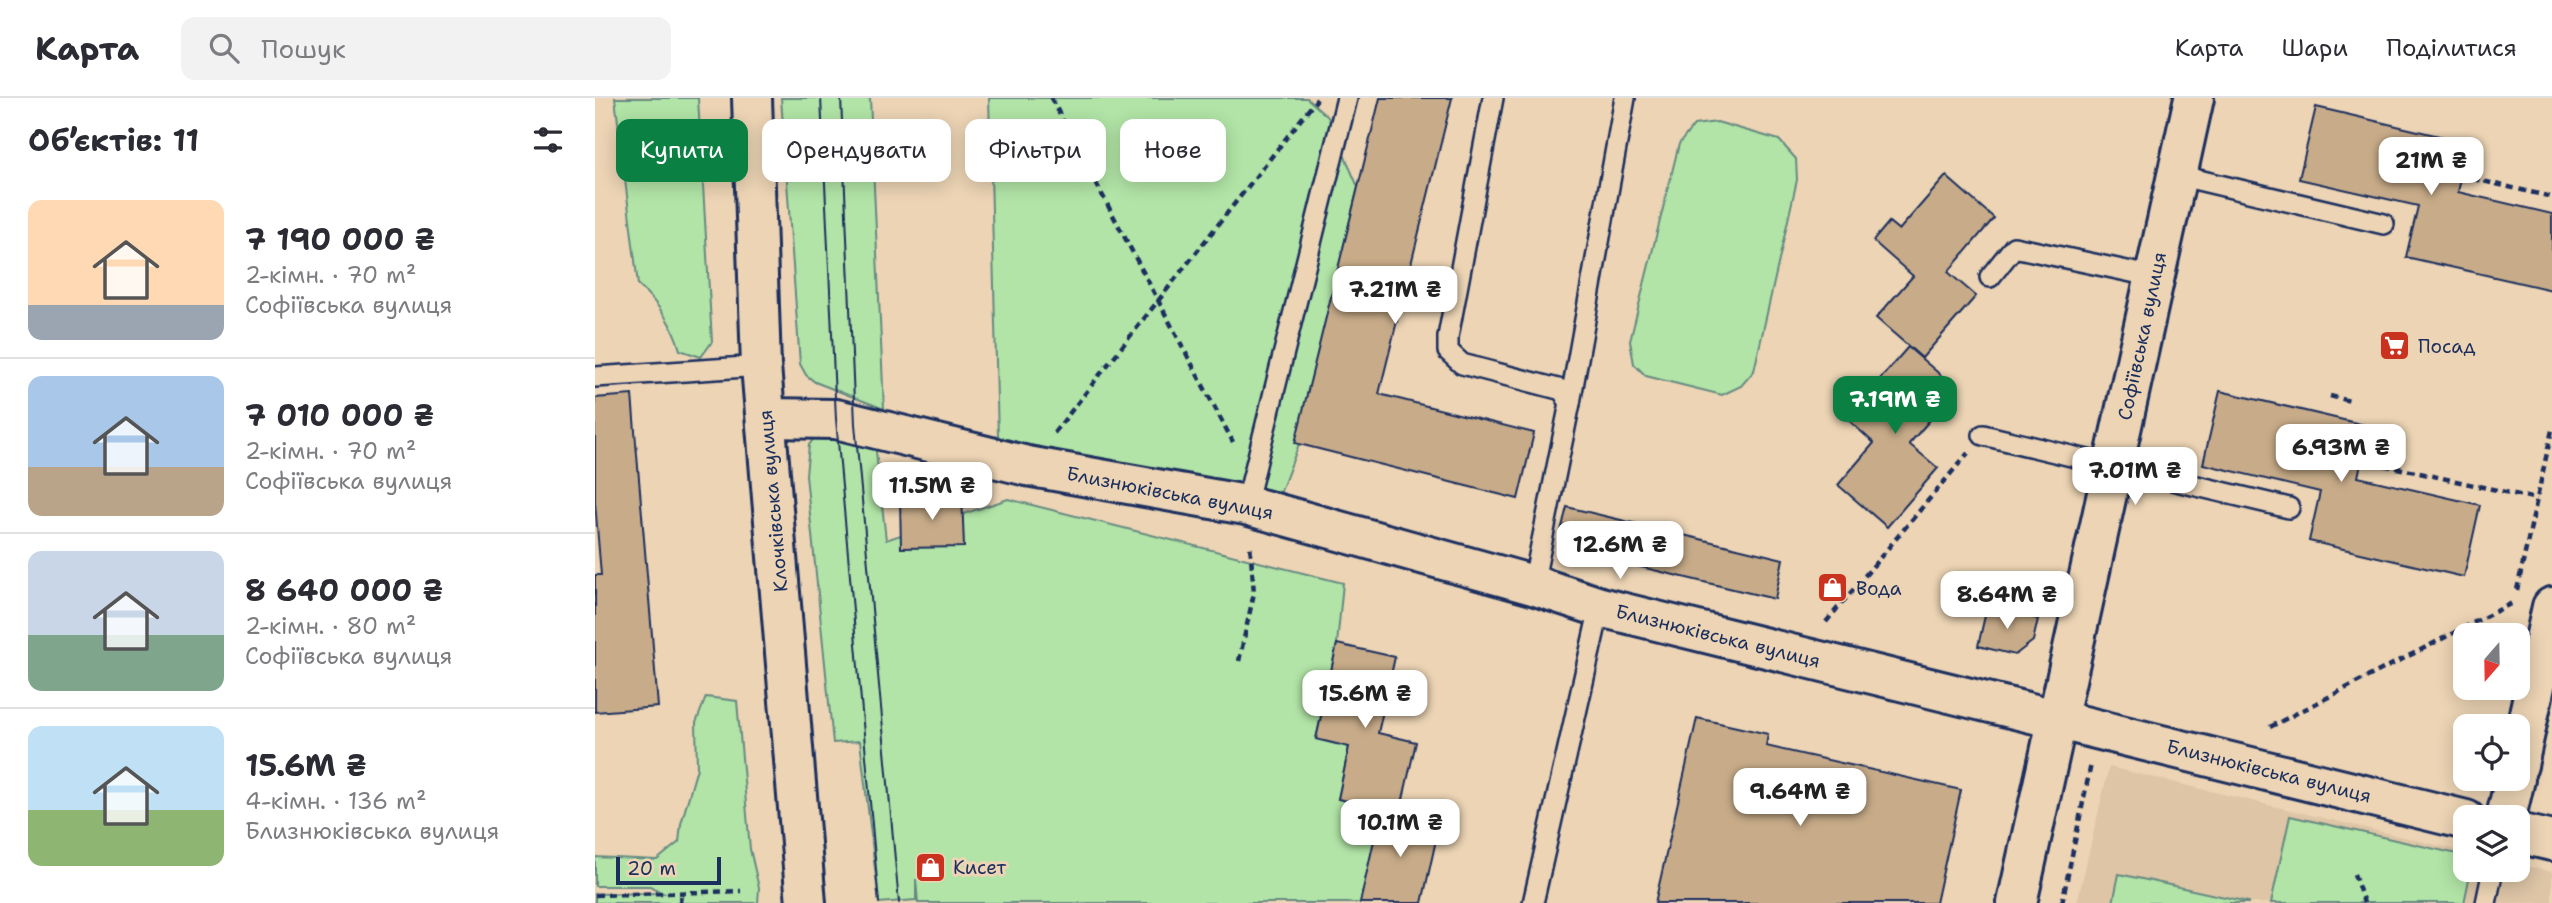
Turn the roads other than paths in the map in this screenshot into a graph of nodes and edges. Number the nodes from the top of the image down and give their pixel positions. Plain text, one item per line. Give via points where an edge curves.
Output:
1 (752, 98) edge
2 (1347, 98) edge
3 (1493, 98) edge
4 (1625, 98) edge
5 (2194, 98) edge
6 (2178, 175) junction
7 (2384, 224) dead end
8 (1990, 277) dead end
9 (2155, 277) junction
10 (761, 366) junction
11 (595, 377) edge
12 (1570, 403) junction
13 (766, 418) junction
14 (1983, 435) road end
15 (2113, 466) junction
16 (1250, 492) junction
17 (2289, 508) dead end
18 (1533, 585) junction
19 (1600, 607) junction
20 (2552, 607) edge
21 (2529, 714) edge
22 (2073, 723) junction
23 (2453, 817) edge
24 (2530, 835) edge
25 (2552, 841) edge
26 (2490, 882) edge
27 (806, 903) edge
28 (1533, 903) edge
29 (2017, 903) edge
30 (2486, 903) edge

1 - 10 street, Клочківська вулиця
2 - 16 lane
3 - 12 lane via 1448,351 1462,364 1562,390
4 - 12 lane
5 - 6 street, Софіївська вулиця
6 - 7 lane
6 - 9 street, Софіївська вулиця
8 - 9 lane via 2014,247
9 - 15 street, Софіївська вулиця
10 - 11 lane
10 - 13 street, Клочківська вулиця
12 - 18 lane
13 - 16 street, Близнюківська вулиця via 836,419 946,434 1027,466
13 - 27 street, Клочківська вулиця
14 - 15 lane
15 - 17 lane
15 - 22 street, Софіївська вулиця
16 - 18 street, Близнюківська вулиця
18 - 19 street, Близнюківська вулиця
19 - 22 street, Близнюківська вулиця
19 - 28 lane
20 - 21 street
22 - 23 street, Близнюківська вулиця
22 - 29 street, Софіївська вулиця
24 - 25 street
26 - 30 lane

